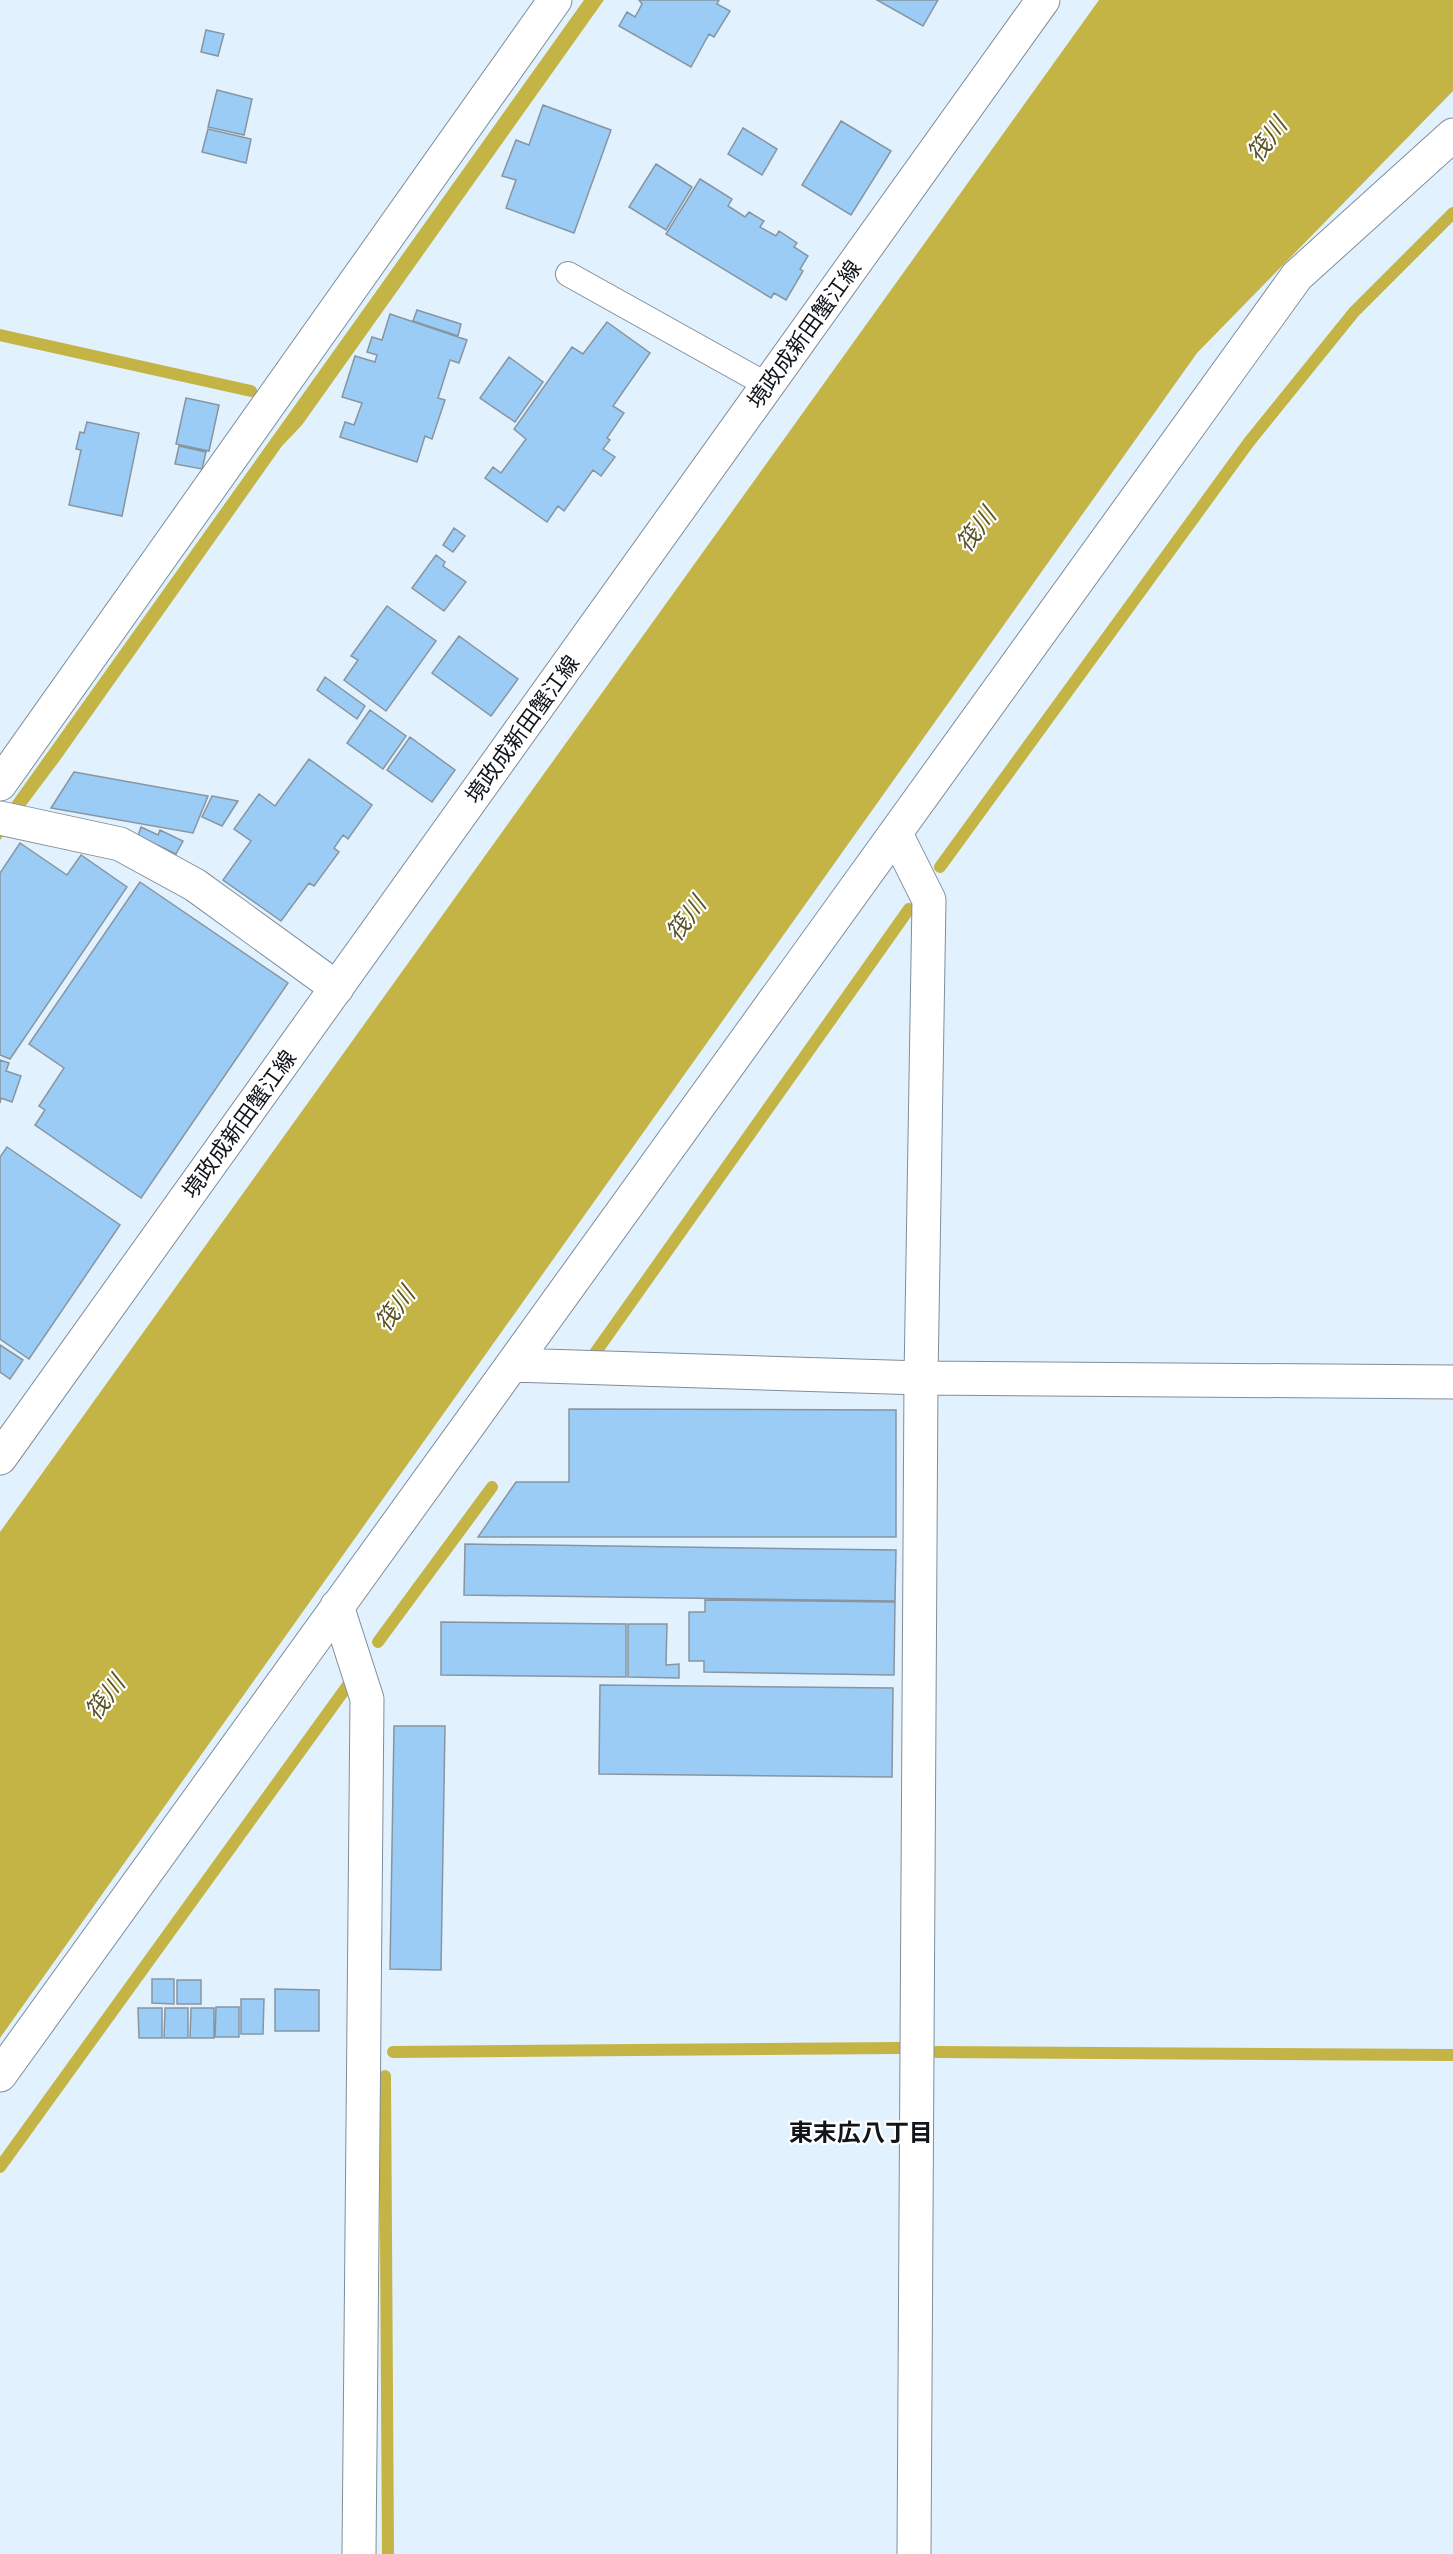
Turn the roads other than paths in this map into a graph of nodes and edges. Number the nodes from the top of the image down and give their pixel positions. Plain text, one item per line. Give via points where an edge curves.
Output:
1 (555, 0) edge
2 (1043, 0) edge
3 (1453, 135) edge
4 (568, 274) dead end
5 (767, 385) junction
6 (0, 784) edge
7 (12, 821) edge
8 (896, 834) junction
9 (337, 988) junction
10 (512, 1365) junction
11 (921, 1378) junction
12 (1453, 1382) edge
13 (0, 1458) edge
14 (337, 1606) junction
15 (0, 2075) edge
16 (359, 2554) edge
17 (914, 2554) edge

1 - 6 street
2 - 5 street, 境政成新田蟹江線
3 - 8 street via 1297,276
4 - 5 lane
5 - 9 street, 境政成新田蟹江線
7 - 9 street via 120,844 195,885
8 - 10 street
8 - 11 street via 929,900
9 - 13 street, 境政成新田蟹江線
10 - 11 street
10 - 14 street
11 - 12 street
11 - 17 street
14 - 15 street
14 - 16 street via 367,1700

